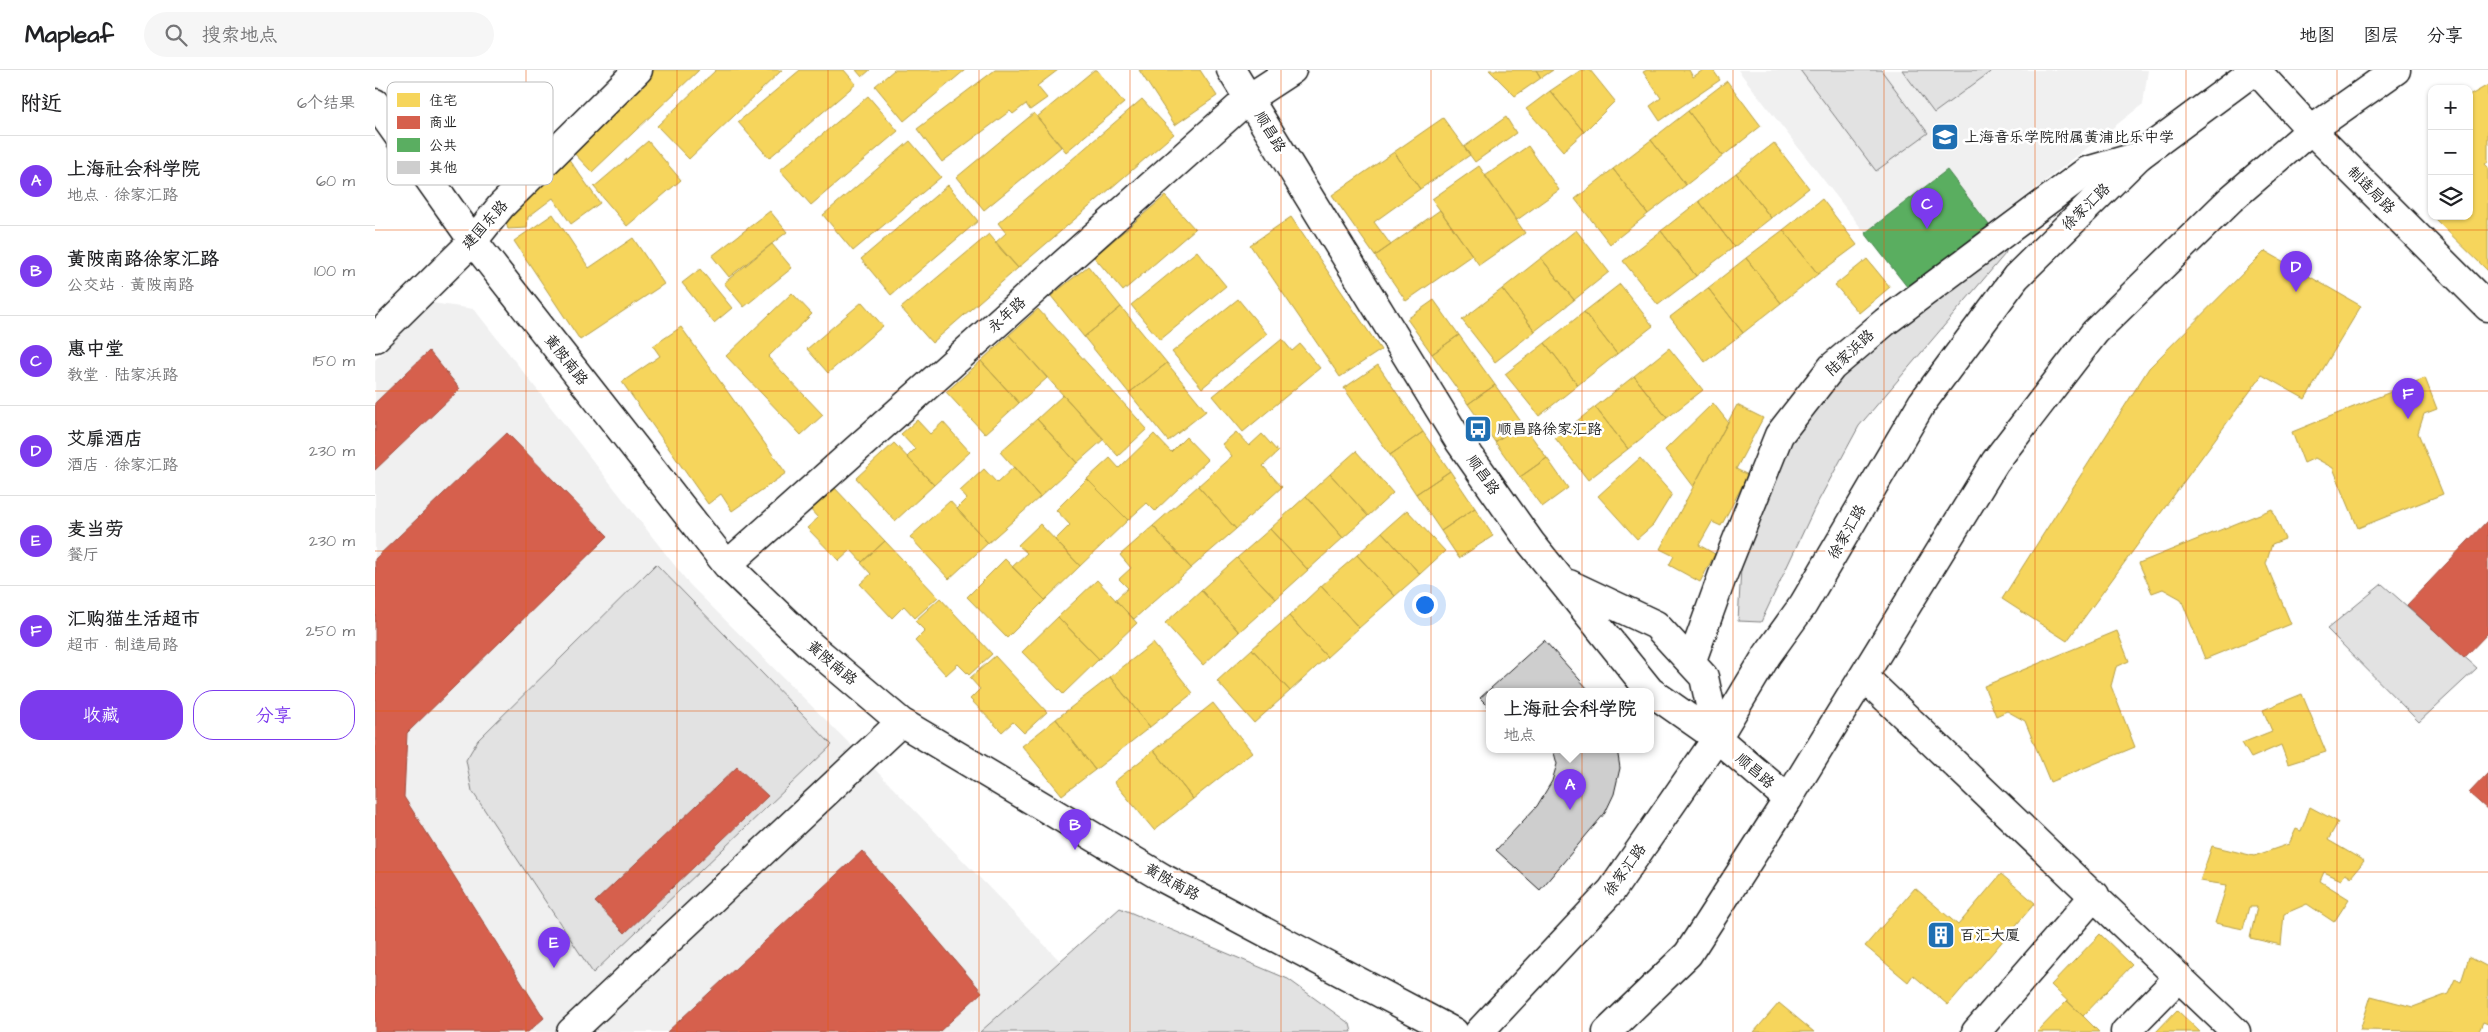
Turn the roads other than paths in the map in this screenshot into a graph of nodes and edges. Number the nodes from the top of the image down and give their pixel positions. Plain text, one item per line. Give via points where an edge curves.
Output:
1 (637, 70) edge
2 (1231, 70) edge
3 (1292, 70) edge
4 (2255, 70) edge
5 (2396, 70) edge
6 (1249, 98) junction
7 (375, 103) edge
8 (387, 120) edge
9 (2311, 130) junction
10 (553, 154) edge
11 (2139, 156) junction
12 (434, 185) edge
13 (522, 185) edge
14 (473, 240) junction
15 (2488, 307) edge
16 (375, 338) edge
17 (727, 565) junction
18 (1563, 581) junction
19 (1691, 663) junction
20 (1864, 677) junction
21 (1648, 688) edge
22 (1654, 694) edge
23 (901, 722) junction
24 (1717, 738) junction
25 (1787, 799) junction
26 (2095, 895) junction
27 (2179, 977) junction
28 (571, 1032) edge
29 (1454, 1032) edge
30 (1479, 1032) edge
31 (1607, 1032) edge
32 (1976, 1032) edge
33 (2125, 1032) edge
34 (2236, 1032) edge

1 - 10 street, 建国东路
2 - 6 street, 顺昌路
3 - 6 street, 永年路
4 - 9 street, 制造局路
4 - 11 street, 徐家汇路
5 - 9 street
6 - 17 street, 永年路
6 - 18 street, 顺昌路 via 1459,441 1531,543
7 - 8 street, 黄陂南路
9 - 15 street, 制造局路
9 - 20 street via 2231,199 2095,332 1995,462
11 - 19 street, 陆家浜路 via 2087,171 1885,322 1832,367 1779,436
11 - 24 street, 徐家汇路 via 2016,276 1922,403 1803,605 1767,655
12 - 14 street, 黄陂南路
13 - 14 street, 建国东路
14 - 16 street, 建国东路
14 - 17 street, 黄陂南路
17 - 23 street, 黄陂南路 via 809,644
18 - 19 street via 1656,625
18 - 21 street, 顺昌路
19 - 24 street via 1704,677
20 - 25 street
20 - 26 street
22 - 24 street, 顺昌路
23 - 28 street
23 - 29 street, 黄陂南路 via 1163,878
24 - 25 street, 顺昌路
24 - 30 street, 徐家汇路 via 1612,890
25 - 31 street via 1688,954
26 - 27 street
26 - 32 street
27 - 33 street
27 - 34 street

